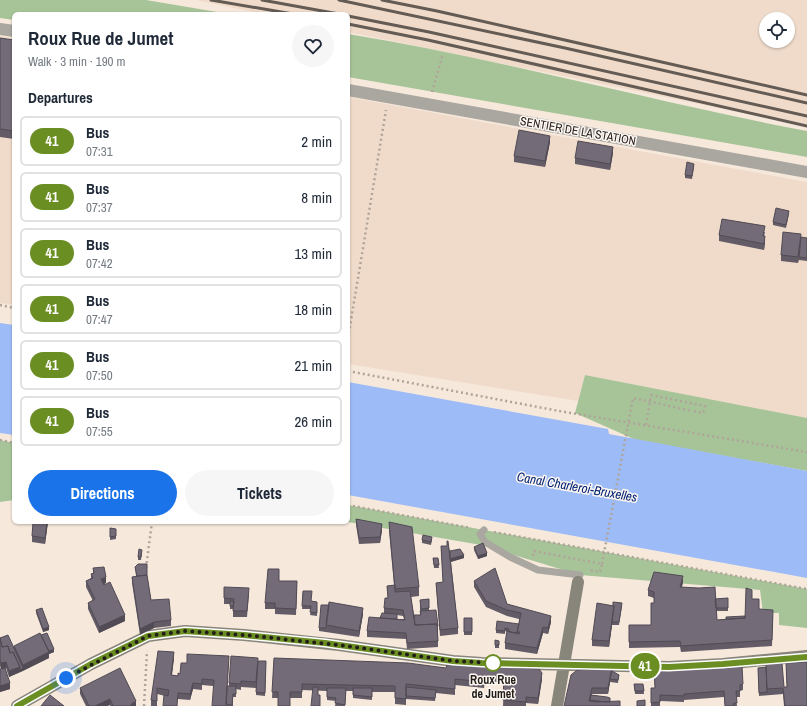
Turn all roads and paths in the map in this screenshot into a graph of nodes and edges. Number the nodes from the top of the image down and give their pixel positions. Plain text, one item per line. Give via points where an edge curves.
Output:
1 (0, 29) edge
2 (12, 31) edge
3 (443, 54) dead end
4 (350, 90) edge
5 (388, 98) junction
6 (428, 105) junction
7 (807, 172) edge
8 (0, 305) edge
9 (12, 308) edge
10 (350, 326) edge
11 (350, 371) edge
12 (646, 426) junction
13 (0, 440) edge
14 (12, 443) edge
15 (807, 452) edge
16 (350, 505) edge
17 (152, 524) edge
18 (484, 530) junction
19 (587, 569) dead end
20 (146, 573) edge
21 (579, 579) joint
22 (807, 589) edge
23 (148, 636) junction
24 (807, 656) edge
25 (565, 664) junction
26 (17, 706) edge
27 (144, 706) edge
28 (557, 706) edge

1 - 2 street
3 - 6 path
4 - 5 street, SENTIER DE LA STATION
5 - 6 street, SENTIER DE LA STATION
5 - 10 path
6 - 7 street, SENTIER DE LA STATION
8 - 9 path
11 - 12 path
12 - 15 path
12 - 19 path, bridge via 651,395 705,406 703,413 692,411 633,398 600,572
13 - 14 path
16 - 18 path
17 - 20 path
18 - 21 lane via 480,534 485,542 510,557 538,570
18 - 22 path
21 - 25 street
23 - 25 street via 185,631 237,634 453,661
23 - 26 street via 91,664
23 - 27 path
24 - 25 street via 669,667
25 - 28 street

